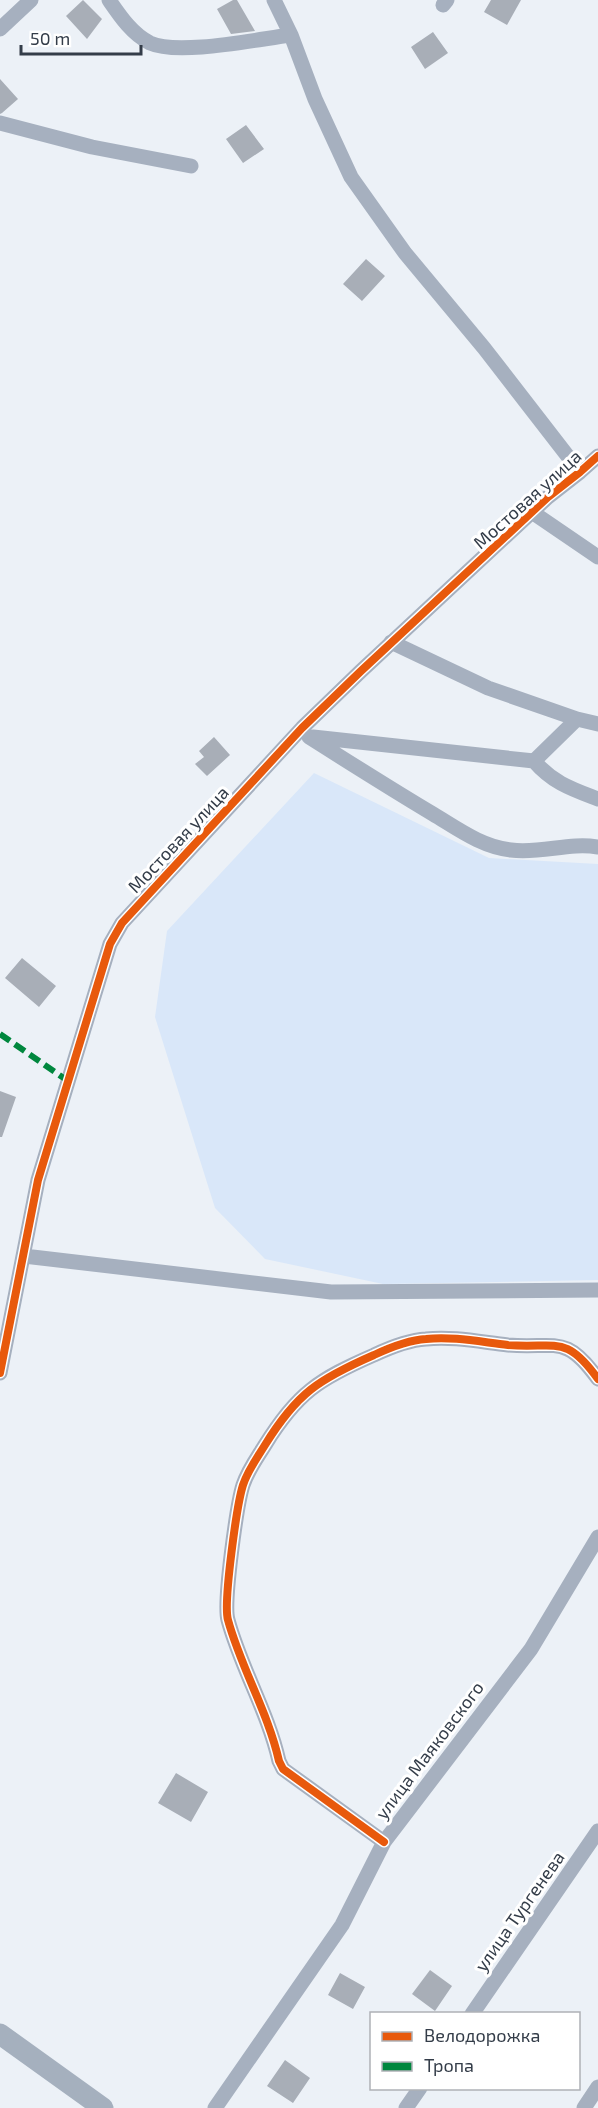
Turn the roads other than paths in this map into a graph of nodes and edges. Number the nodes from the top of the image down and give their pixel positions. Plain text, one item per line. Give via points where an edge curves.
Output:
1 (31, 0) edge
2 (109, 0) edge
3 (274, 0) edge
4 (0, 29) edge
5 (291, 35) junction
6 (0, 123) edge
7 (191, 166) dead end
8 (598, 456) edge
9 (580, 472) junction
10 (532, 512) junction
11 (598, 556) edge
12 (391, 642) junction
13 (576, 719) junction
14 (598, 724) edge
15 (305, 732) junction
16 (534, 761) junction
17 (598, 799) edge
18 (598, 847) edge
19 (24, 1256) junction
20 (598, 1290) edge
21 (0, 1373) edge
22 (598, 1379) edge
23 (598, 1537) edge
24 (598, 1831) edge
25 (384, 1842) junction
26 (473, 2012) edge
27 (0, 2034) edge
28 (598, 2087) edge
29 (419, 2090) edge
30 (103, 2108) edge
31 (215, 2108) edge
32 (406, 2108) edge
33 (584, 2108) edge

1 - 4 street
2 - 5 street via 132,30 148,42 172,49
3 - 5 street
5 - 9 street via 351,177 405,253
6 - 7 street via 92,147
8 - 9 street, Мостовая улица
9 - 10 street, Мостовая улица
10 - 11 street
10 - 12 street, Мостовая улица
12 - 13 street via 488,688
12 - 15 street, Мостовая улица
13 - 14 street
13 - 16 street
15 - 16 street
15 - 18 street via 481,842 527,851
15 - 19 street, Мостовая улица via 122,923 111,944 38,1180
16 - 17 street via 561,785
19 - 20 street via 331,1292
19 - 21 street, Мостовая улица
22 - 25 street via 577,1354 553,1344 436,1338 405,1342 339,1370 303,1395 274,1430 247,1476 238,1508 226,1612 279,1761 283,1769
23 - 25 street, улица Маяковского via 531,1649
24 - 26 street, улица Тургенева
25 - 31 street, улица Маяковского via 342,1925
27 - 30 main road
28 - 33 street
29 - 32 street

